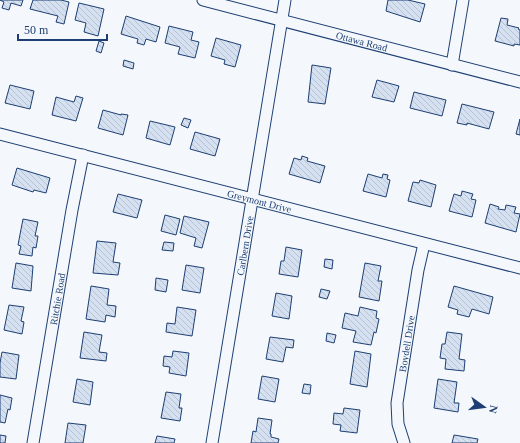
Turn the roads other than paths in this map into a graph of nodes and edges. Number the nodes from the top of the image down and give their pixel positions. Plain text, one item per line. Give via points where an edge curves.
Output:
1 (202, 0) edge
2 (285, 0) edge
3 (463, 0) edge
4 (281, 21) junction
5 (452, 65) junction
6 (520, 82) edge
7 (0, 134) edge
8 (83, 155) junction
9 (252, 198) junction
10 (424, 244) junction
11 (520, 268) edge
12 (33, 443) edge
13 (212, 443) edge
14 (404, 443) edge

1 - 4 street, Ottawa Road
2 - 4 street, Carlbern Drive
3 - 5 street
4 - 5 street, Ottawa Road
4 - 9 street, Carlbern Drive
5 - 6 street, Ottawa Road
7 - 8 street, Greymont Drive
8 - 9 street, Greymont Drive
8 - 12 street, Ritchie Road
9 - 10 street, Greymont Drive
9 - 13 street, Carlbern Drive
10 - 11 street, Greymont Drive
10 - 14 street, Boydell Drive via 397,403 398,424

